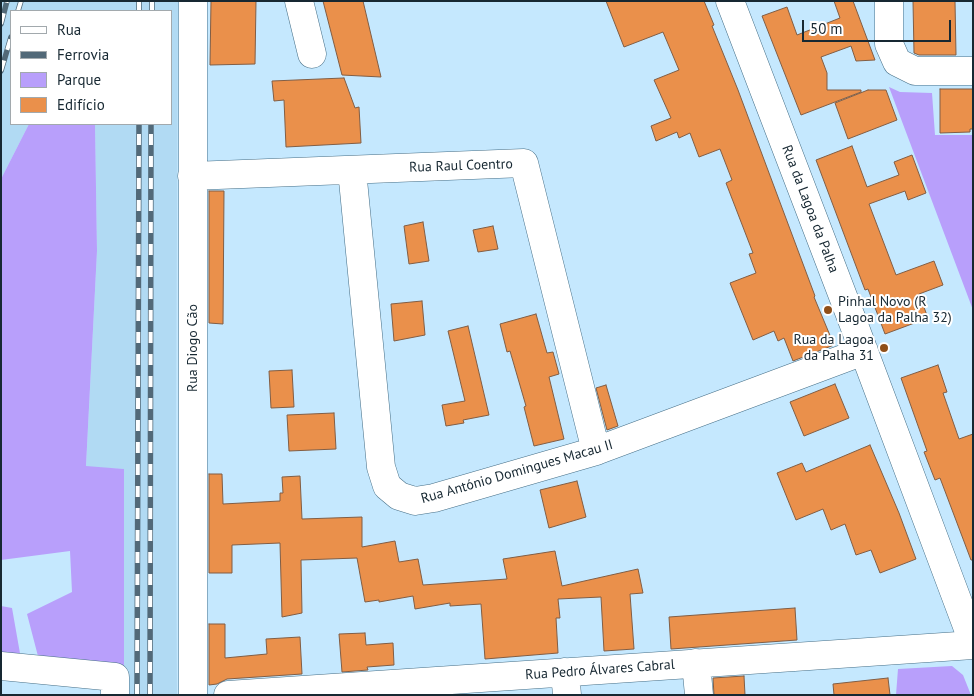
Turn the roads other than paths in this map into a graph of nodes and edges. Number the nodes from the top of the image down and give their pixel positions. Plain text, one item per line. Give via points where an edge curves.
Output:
1 (193, 1) edge
2 (299, 1) edge
3 (730, 1) edge
4 (889, 1) edge
5 (312, 54) dead end
6 (973, 71) edge
7 (352, 170) junction
8 (192, 176) junction
9 (864, 351) junction
10 (596, 451) junction
11 (973, 643) edge
12 (696, 663) junction
13 (1, 666) edge
14 (566, 683) edge
15 (115, 686) edge
16 (193, 695) edge
17 (228, 695) edge
18 (699, 695) edge

1 - 8 street, Rua Diogo Cão
2 - 5 street
3 - 9 street, Rua da Lagoa da Palha
4 - 6 street via 889,44 897,62 915,71
7 - 8 street, Rua Raul Coentro
7 - 10 street, Rua Raul Coentro via 524,163
7 - 10 street, Rua António Domingues Macau II via 381,467 387,486 399,496 415,501 434,498
8 - 16 street, Rua Diogo Cão
9 - 10 street, Rua António Domingues Macau II
9 - 11 street, Rua da Lagoa da Palha
11 - 12 street, Rua Pedro Álvares Cabral
12 - 14 street, Rua Pedro Álvares Cabral
12 - 18 street
13 - 15 street
14 - 17 street, Rua Pedro Álvares Cabral

